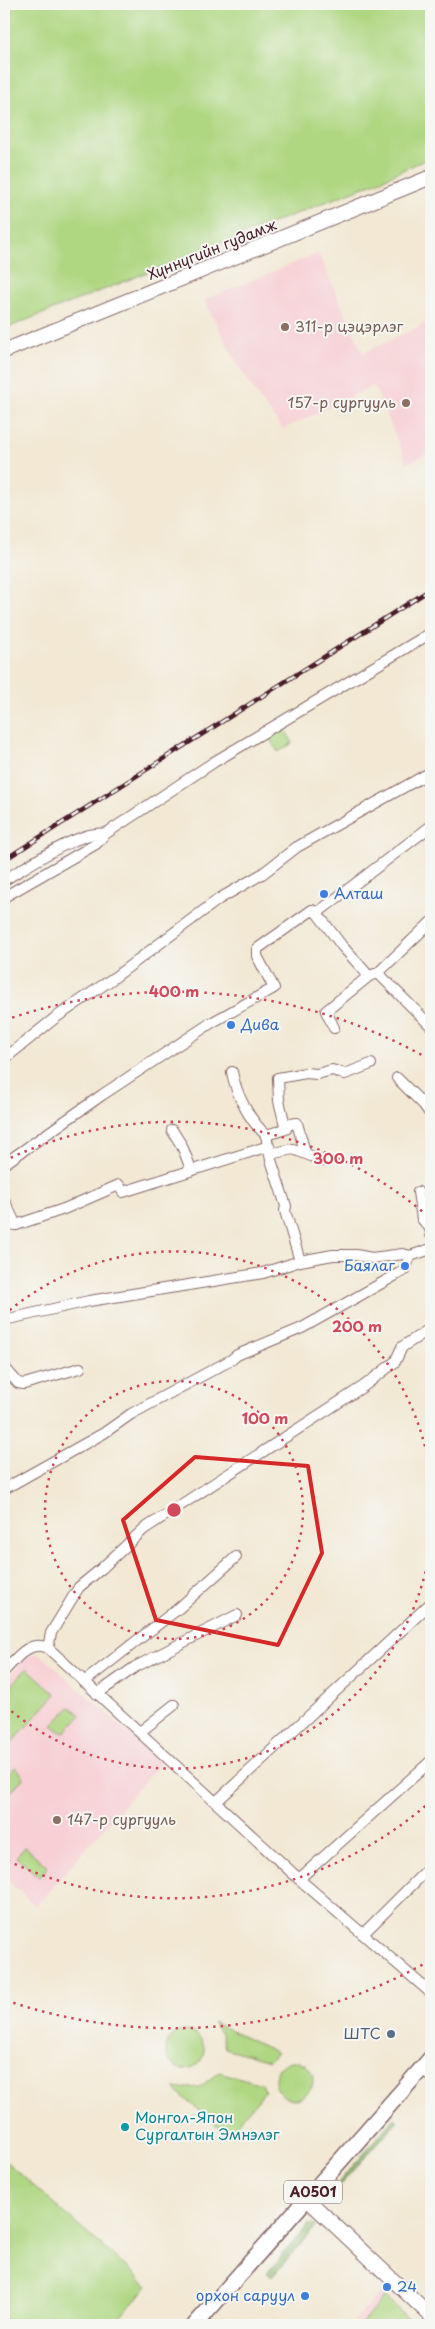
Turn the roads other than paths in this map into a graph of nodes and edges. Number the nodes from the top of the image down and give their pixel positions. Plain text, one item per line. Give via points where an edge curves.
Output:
1 (431, 177) edge
2 (4, 351) edge
3 (431, 633) edge
4 (431, 772) edge
5 (431, 826) edge
6 (105, 834) junction
7 (4, 880) edge
8 (4, 897) edge
9 (317, 913) junction
10 (431, 922) edge
11 (374, 975) junction
12 (431, 1026) edge
13 (334, 1028) dead end
14 (4, 1059) edge
15 (371, 1064) dead end
16 (232, 1072) dead end
17 (397, 1078) dead end
18 (431, 1115) edge
19 (285, 1125) junction
20 (172, 1130) dead end
21 (266, 1135) junction
22 (270, 1150) junction
23 (305, 1152) junction
24 (324, 1161) dead end
25 (4, 1164) edge
26 (191, 1169) junction
27 (418, 1192) dead end
28 (4, 1200) edge
29 (16, 1225) junction
30 (4, 1227) edge
31 (431, 1235) edge
32 (431, 1249) edge
33 (410, 1256) junction
34 (300, 1261) junction
35 (4, 1320) edge
36 (431, 1328) edge
37 (4, 1367) edge
38 (80, 1368) dead end
39 (4, 1489) edge
40 (236, 1557) dead end
41 (431, 1603) edge
42 (237, 1615) dead end
43 (48, 1648) junction
44 (4, 1671) edge
45 (84, 1682) junction
46 (97, 1694) junction
47 (174, 1705) dead end
48 (140, 1732) junction
49 (431, 1762) edge
50 (216, 1802) junction
51 (431, 1866) edge
52 (299, 1879) junction
53 (363, 1934) junction
54 (431, 1994) edge
55 (428, 2068) edge
56 (307, 2198) junction
57 (431, 2316) edge
58 (195, 2325) edge

1 - 2 main road, Хүннүгийн гудамж
3 - 6 street via 223,757
4 - 14 street via 310,839 262,874 219,899 61,1013
5 - 9 street
6 - 7 street via 97,832 80,837
6 - 8 street via 96,844
9 - 11 street via 342,946
9 - 25 street via 312,910 257,949 257,956 274,988 214,1021
10 - 11 street
11 - 12 street
11 - 13 street via 326,1011
15 - 19 street via 345,1074 332,1070 278,1078
16 - 21 street via 234,1086 250,1116
17 - 18 street
19 - 21 street via 286,1129
19 - 23 street via 297,1123
20 - 26 street
21 - 22 street
22 - 23 street
22 - 26 street
22 - 34 street
23 - 24 street
26 - 29 street via 123,1192 119,1185
27 - 31 street via 422,1219 430,1228
28 - 29 street
29 - 30 street
32 - 33 street
33 - 34 street via 333,1255
33 - 39 street via 406,1270 302,1328 237,1355
34 - 35 street via 263,1273 89,1301
36 - 43 street via 402,1347 395,1362 364,1386 144,1529 79,1587 51,1634
37 - 38 street via 18,1383 24,1384
40 - 45 street via 179,1608
41 - 50 street
42 - 46 street via 135,1667
43 - 44 street via 39,1645 27,1648
43 - 45 street
45 - 46 street
46 - 48 street
47 - 48 street
48 - 50 street
49 - 52 street
50 - 52 street
51 - 53 street
52 - 53 street
53 - 54 street
55 - 56 highway, A0501
56 - 57 main road
56 - 58 highway, A0501

